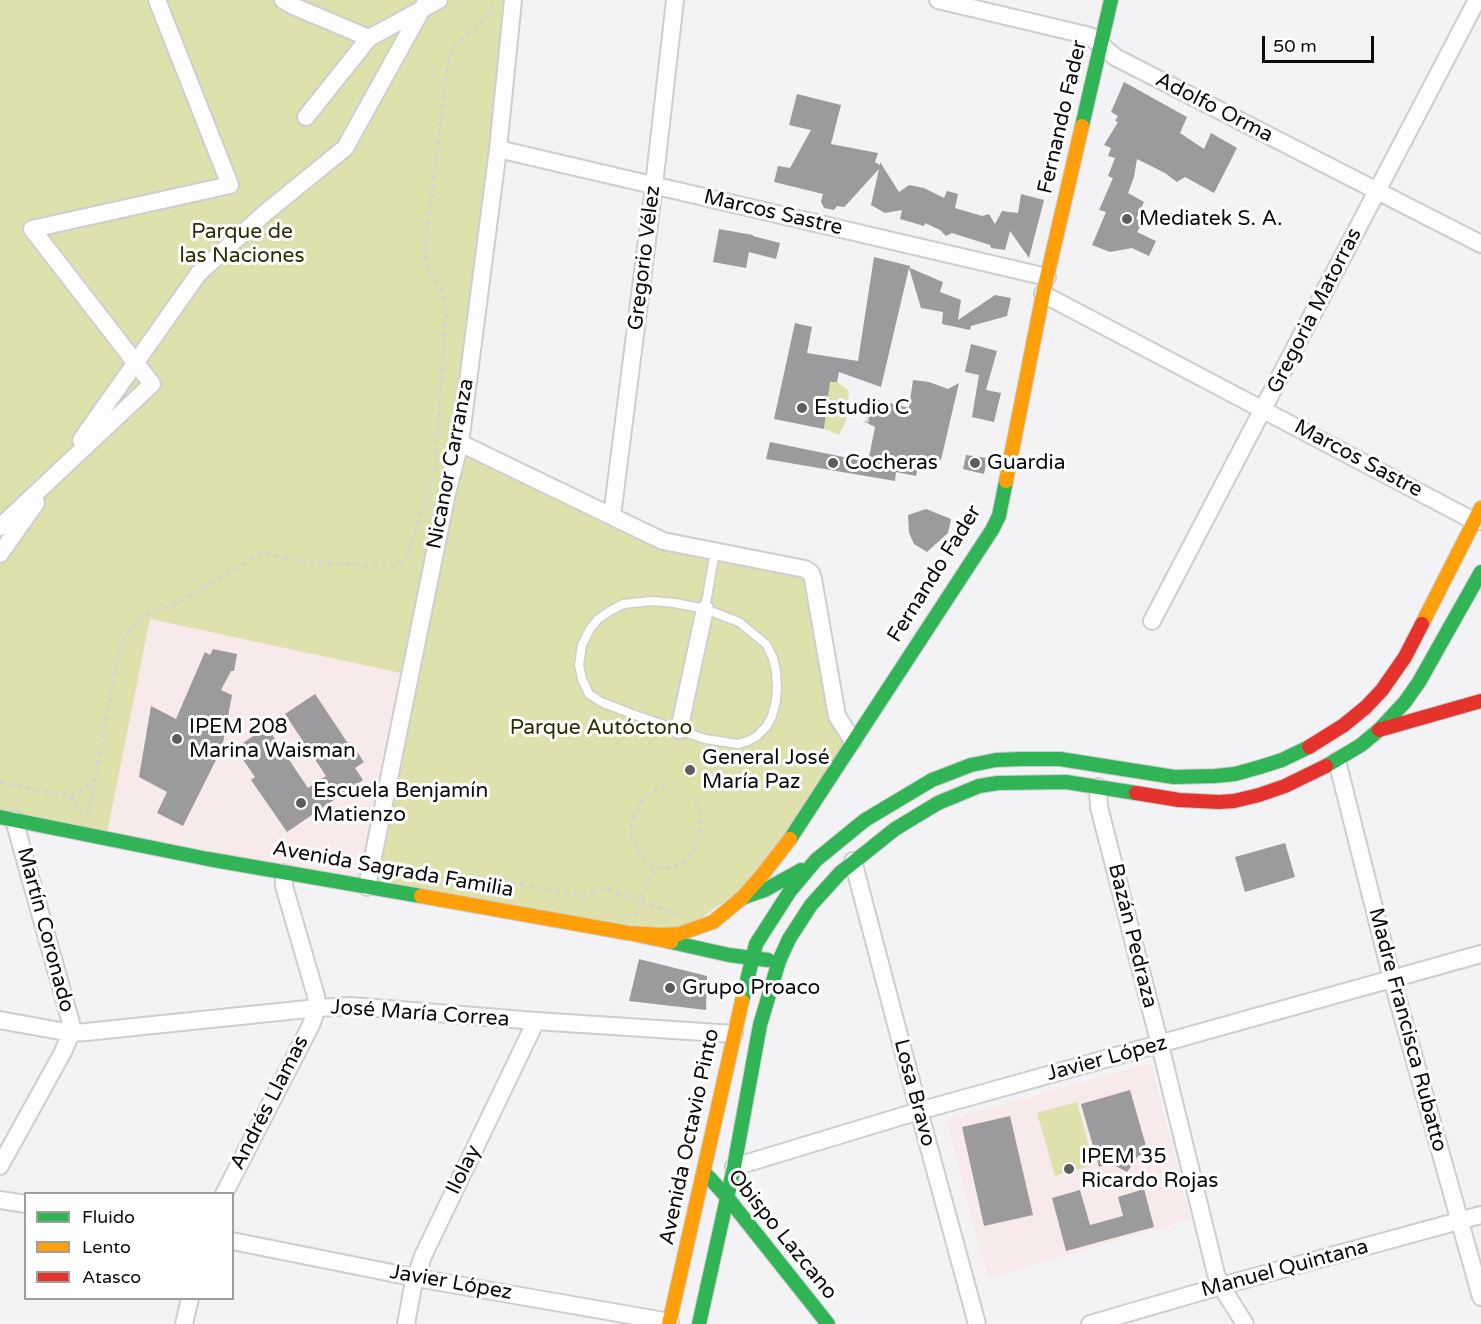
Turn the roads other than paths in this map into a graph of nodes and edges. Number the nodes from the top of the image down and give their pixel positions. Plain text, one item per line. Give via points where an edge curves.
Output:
1 (157, 0) edge
2 (284, 0) edge
3 (439, 0) edge
4 (513, 0) edge
5 (675, 0) edge
6 (938, 0) edge
7 (1111, 0) edge
8 (1477, 0) edge
9 (424, 5) edge
10 (369, 38) junction
11 (1101, 46) junction
12 (306, 117) dead end
13 (498, 149) junction
14 (654, 185) junction
15 (1377, 190) junction
16 (1481, 244) edge
17 (1047, 277) junction
18 (1043, 294) junction
19 (135, 363) junction
20 (1264, 409) junction
21 (460, 443) junction
22 (59, 471) junction
23 (612, 516) junction
24 (1479, 517) edge
25 (0, 527) edge
26 (715, 550) junction
27 (0, 554) edge
28 (1481, 560) edge
29 (1451, 568) junction
30 (1481, 572) edge
31 (705, 609) junction
32 (1152, 621) dead end
33 (1481, 702) edge
34 (679, 730) junction
35 (1379, 730) junction
36 (853, 741) junction
37 (1337, 761) junction
38 (1098, 786) junction
39 (7, 818) edge
40 (796, 831) junction
41 (816, 861) junction
42 (853, 861) junction
43 (284, 873) junction
44 (367, 887) junction
45 (742, 898) junction
46 (763, 901) junction
47 (628, 933) junction
48 (756, 944) junction
49 (1481, 954) edge
50 (752, 958) junction
51 (779, 961) junction
52 (1392, 979) junction
53 (317, 1008) junction
54 (0, 1020) edge
55 (536, 1021) junction
56 (71, 1033) junction
57 (734, 1034) junction
58 (1160, 1045) junction
59 (919, 1111) junction
60 (0, 1166) edge
61 (734, 1167) junction
62 (704, 1172) junction
63 (225, 1192) edge
64 (727, 1197) junction
65 (0, 1200) edge
66 (24, 1204) edge
67 (1481, 1215) edge
68 (1459, 1221) junction
69 (234, 1241) edge
70 (417, 1278) junction
71 (1221, 1286) junction
72 (1481, 1297) edge
73 (190, 1300) edge
74 (669, 1323) edge
75 (184, 1324) edge
76 (406, 1324) edge
77 (699, 1324) edge
78 (828, 1324) edge
79 (977, 1324) edge
80 (1090, 1324) edge
81 (1245, 1324) edge

1 - 19 street via 230,185 32,229
2 - 10 street
3 - 9 street
4 - 13 street, Nicanor Carranza
5 - 14 street, Gregorio Vélez
6 - 11 street, Adolfo Orma via 1090,36
7 - 11 main road, Fernando Fader
8 - 15 street, Gregoria Matorras
9 - 10 street
9 - 19 street via 345,148 199,273
10 - 12 street
11 - 15 street, Adolfo Orma via 1115,57
11 - 17 main road, Fernando Fader
13 - 14 street, Marcos Sastre
13 - 21 street, Nicanor Carranza
14 - 17 street, Marcos Sastre
14 - 23 street, Gregorio Vélez
15 - 16 street, Adolfo Orma
15 - 20 street, Gregoria Matorras
17 - 18 main road, Fernando Fader
18 - 20 street, Marcos Sastre
18 - 36 main road, Fernando Fader via 999,516
19 - 22 street
19 - 22 street via 152,384
20 - 24 street, Marcos Sastre
20 - 32 street, Gregoria Matorras
21 - 23 street
21 - 44 street, Nicanor Carranza
22 - 25 street
22 - 27 street
23 - 26 street via 663,540
24 - 29 main road
26 - 31 lane
26 - 36 street via 811,573 837,716
28 - 29 main road
29 - 41 main road via 1405,657 1383,690 1344,725 1299,752 1235,774 1197,777 1060,759 996,760 971,765 932,780 865,820
30 - 35 main road via 1419,682
31 - 34 street
31 - 34 lane via 739,622 766,644 776,671 776,701 766,727 757,736 738,744
31 - 34 lane via 652,601 623,604 598,619 582,645 579,665 590,694 600,702
33 - 35 main road
35 - 37 main road
36 - 40 main road, Fernando Fader
37 - 38 main road via 1285,786 1234,801 1179,800
37 - 52 street, Madre Francisca Rubatto
38 - 42 main road via 1020,782 979,786 938,803
38 - 58 street, Bazán Pedraza via 1099,807
39 - 43 main road, Avenida Sagrada Familia
39 - 56 street, Martín Coronado
40 - 45 main road, Fernando Fader
40 - 46 main road
41 - 46 main road
41 - 48 main road via 790,891
42 - 51 main road via 811,905
42 - 59 street, Losa Bravo
43 - 44 main road, Avenida Sagrada Familia
43 - 53 street via 284,886
44 - 47 main road, Avenida Sagrada Familia
45 - 46 main road
45 - 47 main road, Fernando Fader via 713,922 679,934
46 - 48 main road
47 - 50 main road, Avenida Sagrada Familia
48 - 50 main road, Avenida Octavio Pinto
49 - 52 street, Javier López
50 - 51 main road, Avenida Sagrada Familia
50 - 57 main road, Avenida Octavio Pinto
51 - 61 main road via 760,1025
52 - 58 street, Javier López
52 - 68 street, Madre Francisca Rubatto
53 - 55 street, José María Correa via 351,1006
53 - 56 street, José María Correa
53 - 63 street, Andrés Llamas
54 - 56 street, José María Correa
55 - 57 street, José María Correa
55 - 70 street, Ilolay via 423,1256
56 - 60 street, Martín Coronado
57 - 62 main road, Avenida Octavio Pinto
58 - 59 street, Javier López
58 - 71 street, Bazán Pedraza
59 - 61 street, Javier López
59 - 79 street, Losa Bravo
61 - 64 main road
62 - 64 main road, Obispo Lazcano
62 - 74 main road, Avenida Octavio Pinto
64 - 77 main road
64 - 78 main road, Obispo Lazcano
65 - 66 street
67 - 68 street, Manuel Quintana
68 - 71 street, Manuel Quintana
68 - 72 street, Madre Francisca Rubatto
69 - 70 street, Javier López
70 - 74 street, Javier López
70 - 76 street, Ilolay
71 - 80 street, Manuel Quintana
71 - 81 street, Bazán Pedraza
73 - 75 street

